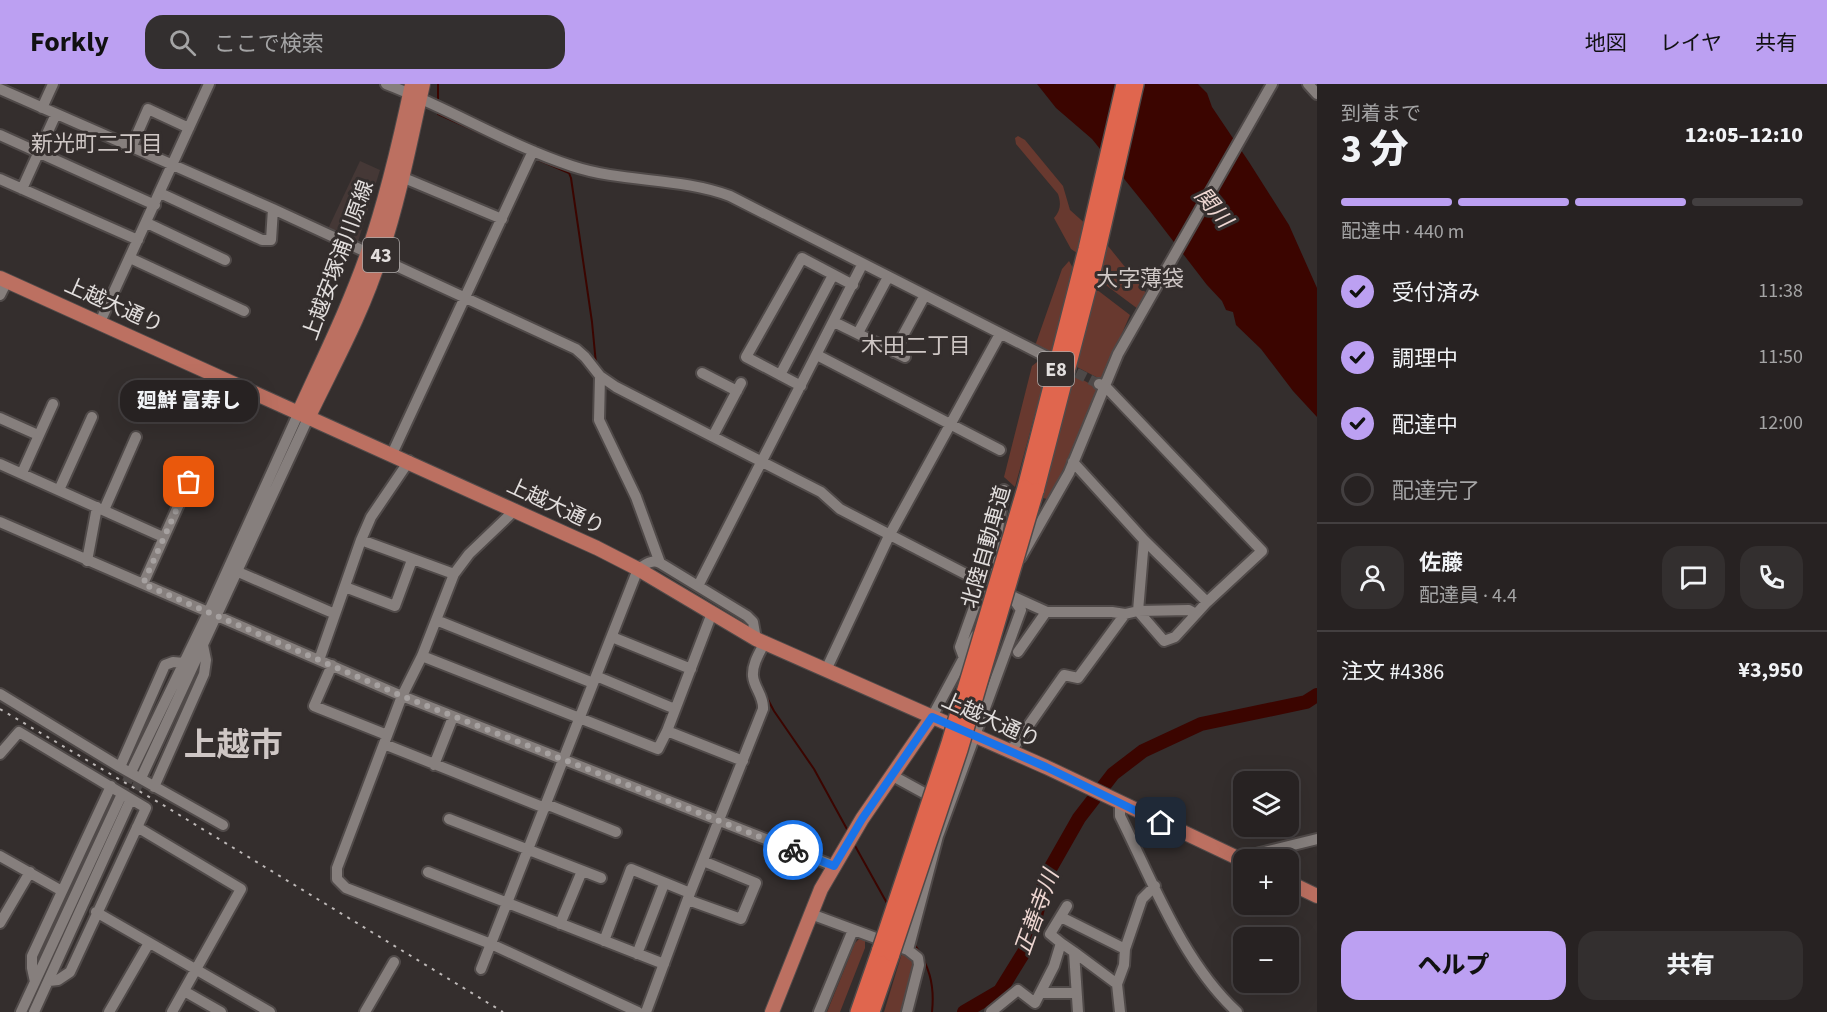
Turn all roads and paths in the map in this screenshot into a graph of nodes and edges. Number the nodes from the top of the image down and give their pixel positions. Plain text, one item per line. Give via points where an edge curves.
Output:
1 (53, 84) edge
2 (209, 84) edge
3 (386, 84) edge
4 (1124, 84) edge
5 (1136, 84) edge
6 (1272, 84) edge
7 (1308, 84) edge
8 (0, 89) edge
9 (416, 90) edge
10 (1317, 94) edge
11 (42, 108) junction
12 (56, 114) junction
13 (189, 128) junction
14 (0, 135) edge
15 (131, 148) junction
16 (533, 151) junction
17 (39, 153) junction
18 (172, 166) junction
19 (404, 178) junction
20 (0, 179) edge
21 (22, 189) junction
22 (160, 193) junction
23 (155, 205) junction
24 (273, 209) junction
25 (502, 219) junction
26 (147, 223) junction
27 (138, 240) junction
28 (374, 256) junction
29 (130, 258) junction
30 (225, 260) dead end
31 (862, 265) junction
32 (833, 275) junction
33 (888, 277) junction
34 (3, 279) edge
35 (853, 285) junction
36 (0, 295) edge
37 (925, 295) junction
38 (465, 299) junction
39 (244, 311) dead end
40 (100, 322) junction
41 (834, 322) junction
42 (858, 333) junction
43 (1000, 334) junction
44 (894, 352) junction
45 (817, 355) junction
46 (905, 357) dead end
47 (1047, 357) dead end
48 (702, 373) dead end
49 (780, 375) junction
50 (600, 376) junction
51 (1102, 385) junction
52 (801, 386) junction
53 (53, 404) dead end
54 (304, 414) junction
55 (92, 417) dead end
56 (0, 418) edge
57 (951, 424) junction
58 (38, 435) junction
59 (713, 436) junction
60 (136, 437) dead end
61 (1000, 450) dead end
62 (392, 454) junction
63 (409, 461) junction
64 (763, 461) junction
65 (1073, 462) junction
66 (0, 464) edge
67 (197, 464) dead end
68 (22, 473) junction
69 (59, 490) junction
70 (1005, 490) dead end
71 (1030, 490) junction
72 (100, 509) junction
73 (515, 510) junction
74 (0, 522) edge
75 (889, 536) junction
76 (163, 537) junction
77 (361, 540) junction
78 (1144, 540) junction
79 (412, 560) junction
80 (87, 561) junction
81 (660, 563) junction
82 (638, 569) junction
83 (236, 571) junction
84 (454, 574) junction
85 (983, 583) junction
86 (143, 584) junction
87 (698, 586) junction
88 (345, 587) junction
89 (1001, 591) junction
90 (1012, 597) junction
91 (1207, 602) junction
92 (1138, 611) junction
93 (1046, 612) junction
94 (712, 613) junction
95 (335, 614) junction
96 (1125, 614) junction
97 (1196, 614) junction
98 (212, 615) junction
99 (436, 620) junction
100 (612, 637) junction
101 (760, 641) junction
102 (203, 644) junction
103 (1018, 652) dead end
104 (422, 656) junction
105 (964, 658) junction
106 (319, 660) junction
107 (184, 663) junction
108 (332, 665) junction
109 (691, 669) junction
110 (826, 670) junction
111 (595, 679) junction
112 (0, 694) edge
113 (402, 696) junction
114 (675, 709) junction
115 (453, 717) junction
116 (932, 717) junction
117 (580, 718) junction
118 (667, 731) junction
119 (975, 736) junction
120 (386, 740) junction
121 (1010, 752) junction
122 (0, 754) edge
123 (563, 760) junction
124 (743, 761) junction
125 (434, 765) junction
126 (120, 767) junction
127 (893, 776) junction
128 (111, 786) junction
129 (154, 787) junction
130 (1115, 801) junction
131 (545, 806) junction
132 (949, 807) junction
133 (448, 819) dead end
134 (720, 821) junction
135 (223, 825) dead end
136 (137, 827) junction
137 (616, 832) dead end
138 (1317, 839) edge
139 (1277, 849) edge
140 (528, 850) junction
141 (0, 856) edge
142 (1233, 856) edge
143 (703, 861) junction
144 (834, 866) junction
145 (582, 871) junction
146 (30, 872) junction
147 (428, 872) dead end
148 (601, 878) dead end
149 (664, 884) junction
150 (1155, 886) junction
151 (1299, 887) edge
152 (62, 891) junction
153 (1317, 896) edge
154 (689, 897) junction
155 (508, 903) junction
156 (1066, 906) dead end
157 (96, 912) junction
158 (811, 914) junction
159 (1060, 918) junction
160 (0, 923) edge
161 (560, 924) junction
162 (853, 930) junction
163 (604, 941) junction
164 (149, 943) junction
165 (1061, 943) junction
166 (491, 944) junction
167 (1125, 949) junction
168 (908, 950) junction
169 (886, 951) junction
170 (1074, 952) junction
171 (637, 954) junction
172 (394, 962) dead end
173 (664, 964) junction
174 (196, 969) junction
175 (481, 969) dead end
176 (49, 981) junction
177 (35, 982) junction
178 (1117, 984) junction
179 (184, 991) junction
180 (1040, 993) junction
181 (1076, 993) junction
182 (21, 1012) edge
183 (34, 1012) edge
184 (109, 1012) edge
185 (172, 1012) edge
186 (221, 1012) edge
187 (270, 1012) edge
188 (365, 1012) edge
189 (638, 1012) edge
190 (646, 1012) edge
191 (772, 1012) edge
192 (819, 1012) edge
193 (858, 1012) edge
194 (872, 1012) edge
195 (907, 1012) edge
196 (991, 1012) edge
197 (1078, 1012) edge
198 (1120, 1012) edge
199 (1237, 1012) edge

1 - 11 street
2 - 13 street
3 - 9 street
4 - 71 highway, 北陸自動車道 / E8
5 - 71 highway, 北陸自動車道 / E8 via 1095,263
6 - 51 street
7 - 10 street
8 - 11 street
9 - 16 street
9 - 19 main road, 上越安塚浦川原線 / 43
9 - 28 main road, 上越安塚浦川原線 / 43
11 - 12 street
12 - 15 street
12 - 17 street
13 - 15 street via 148,109
13 - 18 street
14 - 17 street
15 - 18 street
16 - 25 street
16 - 31 street via 602,173 714,190
17 - 21 street
17 - 23 street
18 - 22 street
18 - 24 street
19 - 25 street
19 - 28 main road, 上越安塚浦川原線 / 43
20 - 21 street
21 - 27 street
22 - 23 street
22 - 24 street via 262,240 271,240
23 - 26 street
24 - 28 street
25 - 38 street
26 - 27 street
26 - 30 street
27 - 29 street
28 - 38 street
28 - 54 main road, 上越安塚浦川原線 / 43 via 340,323
29 - 39 street
29 - 40 street
31 - 33 street
31 - 35 street
32 - 35 street
32 - 49 street
32 - 49 street via 802,258 746,357
33 - 37 street
33 - 42 street
34 - 36 street
34 - 40 main road, 上越大通り
35 - 41 street
37 - 43 street
37 - 44 street
38 - 50 street via 576,349
38 - 62 street
40 - 54 main road, 上越大通り
41 - 42 street
41 - 45 street
42 - 44 street
43 - 47 street
43 - 57 street
44 - 46 street
45 - 52 street
45 - 57 street
48 - 59 street via 739,387
49 - 52 street
50 - 59 street
50 - 81 street via 599,420 636,498
51 - 65 street
51 - 91 street via 1262,551
52 - 64 street
53 - 58 street
54 - 62 main road, 上越大通り
54 - 83 street
54 - 98 street
55 - 69 street
56 - 58 street
57 - 61 street
57 - 75 street
58 - 68 street
59 - 64 street
60 - 72 street
62 - 63 main road, 上越大通り
63 - 73 main road, 上越大通り
63 - 77 street
64 - 75 street via 821,492 840,510
64 - 87 street
65 - 78 street
65 - 89 street
66 - 68 street
67 - 76 street
68 - 69 street
69 - 72 street
70 - 85 street via 995,549
71 - 169 highway, 北陸自動車道 / E8, bridge via 963,739
72 - 76 street
72 - 80 street
73 - 82 main road, 上越大通り
73 - 84 street
74 - 80 street
75 - 85 street
75 - 110 street
76 - 86 street
77 - 79 street
77 - 88 street
78 - 91 street
78 - 92 street
79 - 84 street
79 - 88 street via 396,606
80 - 86 street
81 - 82 street via 648,562
81 - 87 street
82 - 94 main road, 上越大通り
82 - 100 street
83 - 95 street
83 - 98 street
84 - 99 street
85 - 89 street
85 - 105 street via 960,647
86 - 98 street
87 - 101 street via 747,616
88 - 95 street
89 - 90 street
89 - 105 street
90 - 93 street
90 - 119 street via 1021,610
91 - 97 street
92 - 96 street
92 - 97 street via 1189,610
92 - 97 street via 1164,641 1175,637
93 - 96 street
93 - 103 street
94 - 101 main road, 上越大通り
94 - 109 street
95 - 106 street
96 - 121 street via 1078,678 1064,675
98 - 102 street
98 - 106 street
98 - 107 street
99 - 104 street
99 - 111 street
100 - 109 street
100 - 111 street
101 - 110 main road, 上越大通り
101 - 124 street via 753,676 763,709
102 - 107 street via 137,773
102 - 129 street via 204,674
104 - 113 street
104 - 117 street
105 - 116 street
106 - 108 street
107 - 126 street via 165,665
108 - 113 street
108 - 120 street via 314,706
109 - 114 street
110 - 116 main road, 上越大通り
111 - 114 street
111 - 117 street
112 - 126 street
113 - 115 street
113 - 120 street
114 - 118 street
115 - 123 street
115 - 125 street
116 - 119 main road, 上越大通り
116 - 127 main road
117 - 118 street via 658,749
117 - 123 street
118 - 124 street
119 - 121 main road, 上越大通り
119 - 132 street
120 - 125 street
120 - 166 street via 337,868 337,879 346,888
121 - 130 main road, 上越大通り
122 - 128 street via 20,732
123 - 131 street
123 - 134 street
124 - 134 street
125 - 131 street
126 - 129 street
127 - 132 street
127 - 144 main road
128 - 136 street via 146,808
128 - 152 street
129 - 135 street
130 - 142 main road
130 - 150 street
131 - 137 street
131 - 140 street
132 - 168 street
133 - 140 street
134 - 143 street
134 - 144 street
136 - 157 street
136 - 174 street via 241,889
138 - 139 street
140 - 145 street
140 - 155 street
141 - 146 street
143 - 154 street
143 - 154 street via 756,883 741,920
144 - 158 main road
145 - 148 street
145 - 161 street
146 - 152 street
146 - 160 street
147 - 155 street
149 - 154 street
149 - 163 street via 631,869
149 - 171 street
150 - 167 street via 1142,899
150 - 199 street via 1183,943 1215,990
151 - 153 main road
152 - 177 street via 32,956
154 - 173 street
155 - 161 street
155 - 166 street
156 - 159 street
157 - 164 street
157 - 176 street via 70,972
158 - 162 street
158 - 191 main road
159 - 165 street via 1050,934
159 - 167 street
161 - 163 street
162 - 168 street
162 - 192 street
163 - 171 street
164 - 174 street
164 - 184 street
165 - 170 street
165 - 180 street
166 - 175 street
166 - 189 street
167 - 178 street
168 - 195 street via 920,964
169 - 193 highway, 北陸自動車道 / E8
169 - 194 highway, 北陸自動車道 / E8
170 - 178 street
170 - 181 street
171 - 173 street
172 - 188 street
173 - 190 street
174 - 179 street
174 - 187 street
176 - 177 street via 125,800
176 - 183 street
177 - 182 street
178 - 198 street
179 - 185 street
179 - 186 street
180 - 181 street
180 - 196 street via 1035,1003 1018,990
181 - 197 street

